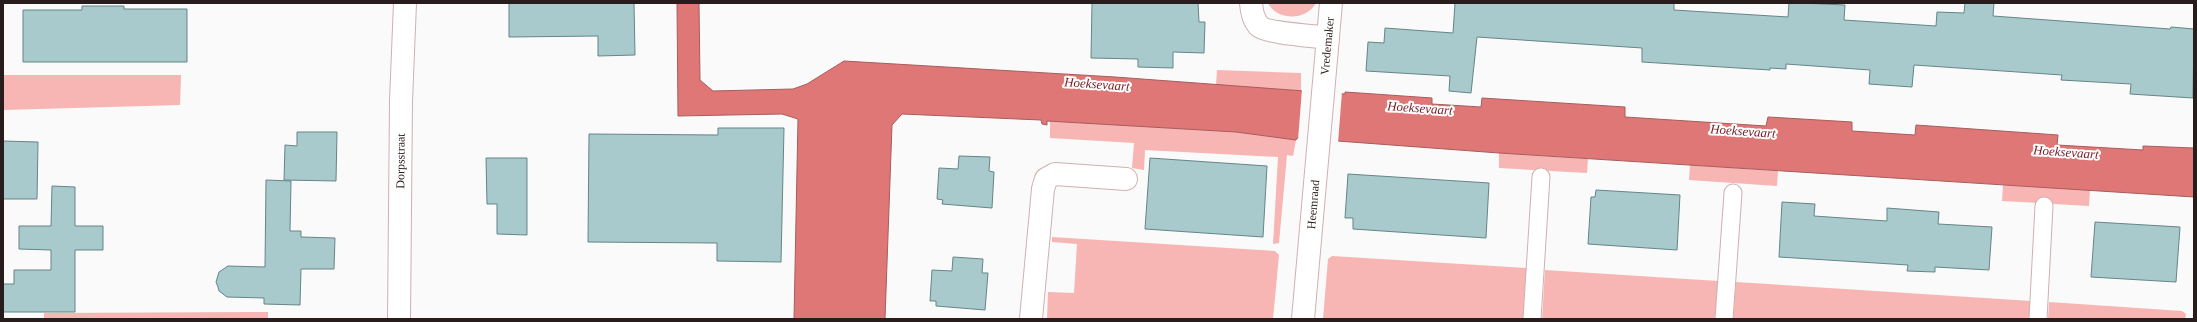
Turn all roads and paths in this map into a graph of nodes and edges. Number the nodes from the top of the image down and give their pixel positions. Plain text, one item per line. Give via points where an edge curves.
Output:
1 (405, 3) edge
2 (1251, 3) edge
3 (1331, 3) edge
4 (1328, 38) junction
5 (1323, 90) joint
6 (1541, 177) dead end
7 (1126, 180) dead end
8 (1733, 193) dead end
9 (2044, 206) dead end
10 (399, 319) edge
11 (1032, 319) edge
12 (1303, 319) edge
13 (1532, 319) edge
14 (1724, 319) edge
15 (2038, 319) edge

1 - 10 street, Dorpsstraat via 401,100
2 - 4 street via 1253,18 1260,28
3 - 4 street, Vredemaker
4 - 5 street, Vredemaker
5 - 12 street, Heemraad
6 - 13 lane
7 - 11 street via 1055,174 1046,179
8 - 14 lane
9 - 15 lane

